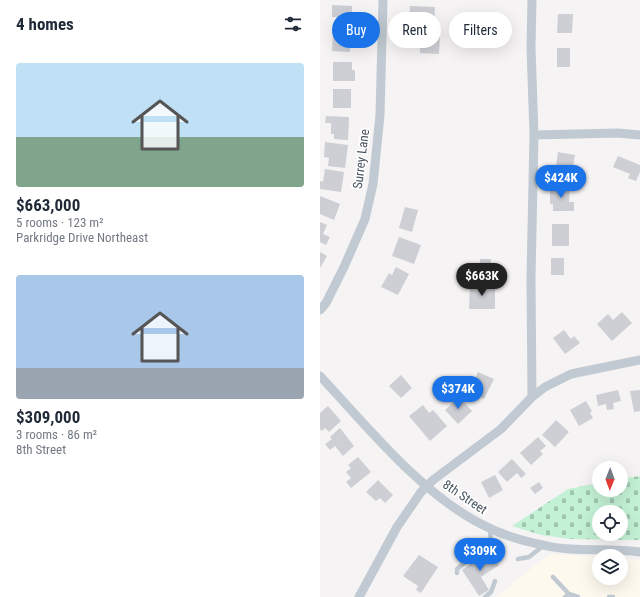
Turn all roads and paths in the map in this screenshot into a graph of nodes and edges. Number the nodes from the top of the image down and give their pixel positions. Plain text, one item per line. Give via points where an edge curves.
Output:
1 (383, 0) edge
2 (532, 0) edge
3 (534, 135) junction
4 (640, 136) edge
5 (320, 310) edge
6 (640, 360) edge
7 (320, 376) edge
8 (532, 397) junction
9 (427, 486) junction
10 (490, 528) junction
11 (544, 546) junction
12 (640, 552) edge
13 (518, 559) dead end
14 (457, 573) dead end
15 (552, 577) dead end
16 (495, 582) dead end
17 (567, 595) edge
18 (359, 597) edge
19 (485, 597) edge
20 (578, 597) edge
21 (609, 597) edge
22 (613, 597) edge

1 - 5 street, Surrey Lane via 380,115 373,184 365,219 344,267
2 - 3 street
3 - 4 street via 618,133
3 - 8 street via 530,278
6 - 8 street via 571,374
7 - 9 street, 8th Street
8 - 9 street via 501,429
9 - 10 street, 8th Street via 454,507
9 - 18 street via 397,527
10 - 11 street, 8th Street
10 - 14 lane via 491,546 481,549 457,569
11 - 12 street, 8th Street
11 - 13 lane via 529,557
15 - 17 lane
16 - 19 lane via 491,592
17 - 20 lane
21 - 22 lane

